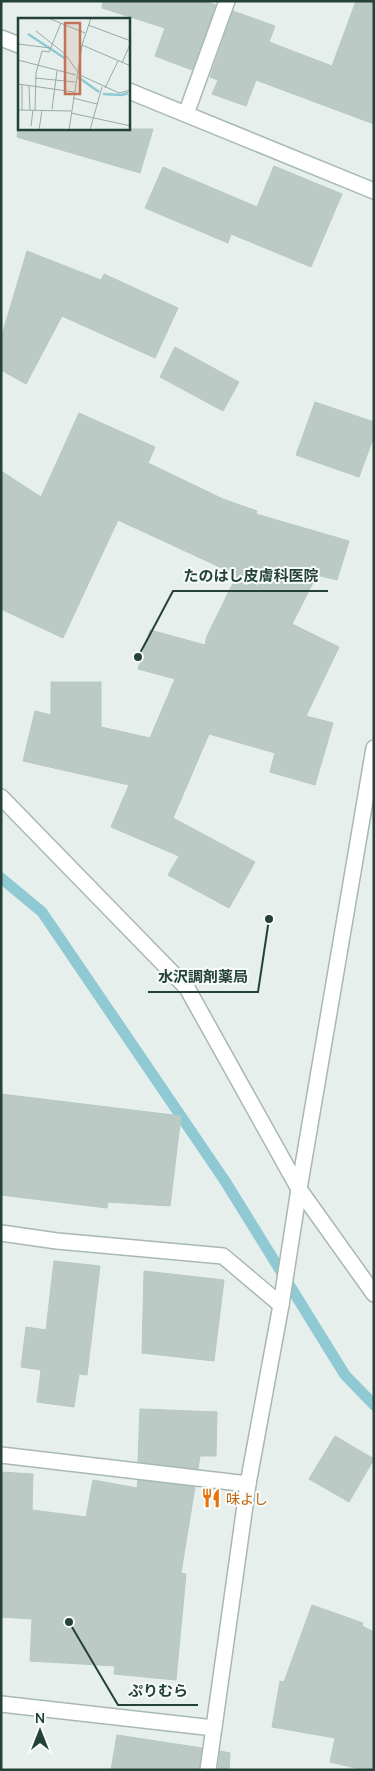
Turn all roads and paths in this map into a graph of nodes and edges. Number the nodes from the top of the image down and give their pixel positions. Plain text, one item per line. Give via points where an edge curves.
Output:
1 (227, 1) edge
2 (1, 38) edge
3 (18, 45) edge
4 (130, 91) edge
5 (186, 114) junction
6 (374, 190) edge
7 (374, 748) edge
8 (1, 796) edge
9 (299, 1189) junction
10 (1, 1233) edge
11 (374, 1294) edge
12 (281, 1305) junction
13 (1, 1455) edge
14 (248, 1484) junction
15 (1, 1704) edge
16 (214, 1728) junction
17 (208, 1770) edge

1 - 5 street
2 - 3 street
4 - 5 street
5 - 6 street
7 - 9 street
8 - 9 street via 187,988
9 - 11 street
9 - 12 street
10 - 12 street via 223,1256
12 - 14 street
13 - 14 street
14 - 16 street
15 - 16 street
16 - 17 street

